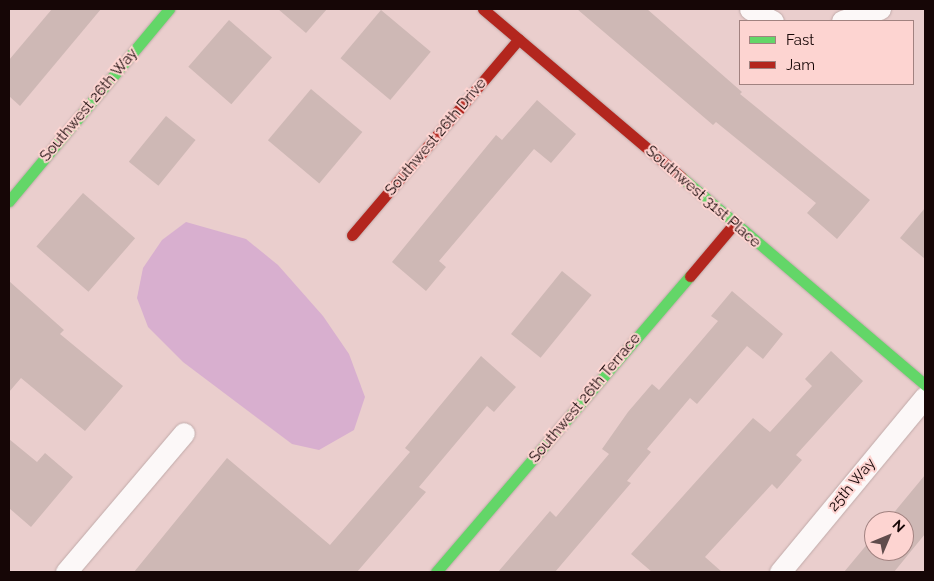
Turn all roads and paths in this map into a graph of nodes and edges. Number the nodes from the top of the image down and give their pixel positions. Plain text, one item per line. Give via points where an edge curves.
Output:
1 (170, 9) edge
2 (483, 9) edge
3 (750, 9) edge
4 (880, 9) edge
5 (770, 20) edge
6 (845, 20) edge
7 (519, 39) junction
8 (9, 201) edge
9 (734, 224) junction
10 (352, 235) dead end
11 (925, 385) edge
12 (925, 397) edge
13 (184, 433) dead end
14 (66, 572) edge
15 (436, 572) edge
16 (780, 572) edge

1 - 8 street, Southwest 26th Way
2 - 7 street, Southwest 31st Place
3 - 5 street
4 - 6 street
7 - 9 street, Southwest 31st Place
7 - 10 street, Southwest 26th Drive
9 - 11 street, Southwest 31st Place
9 - 15 street, Southwest 26th Terrace
12 - 16 street, 25th Way
13 - 14 street

